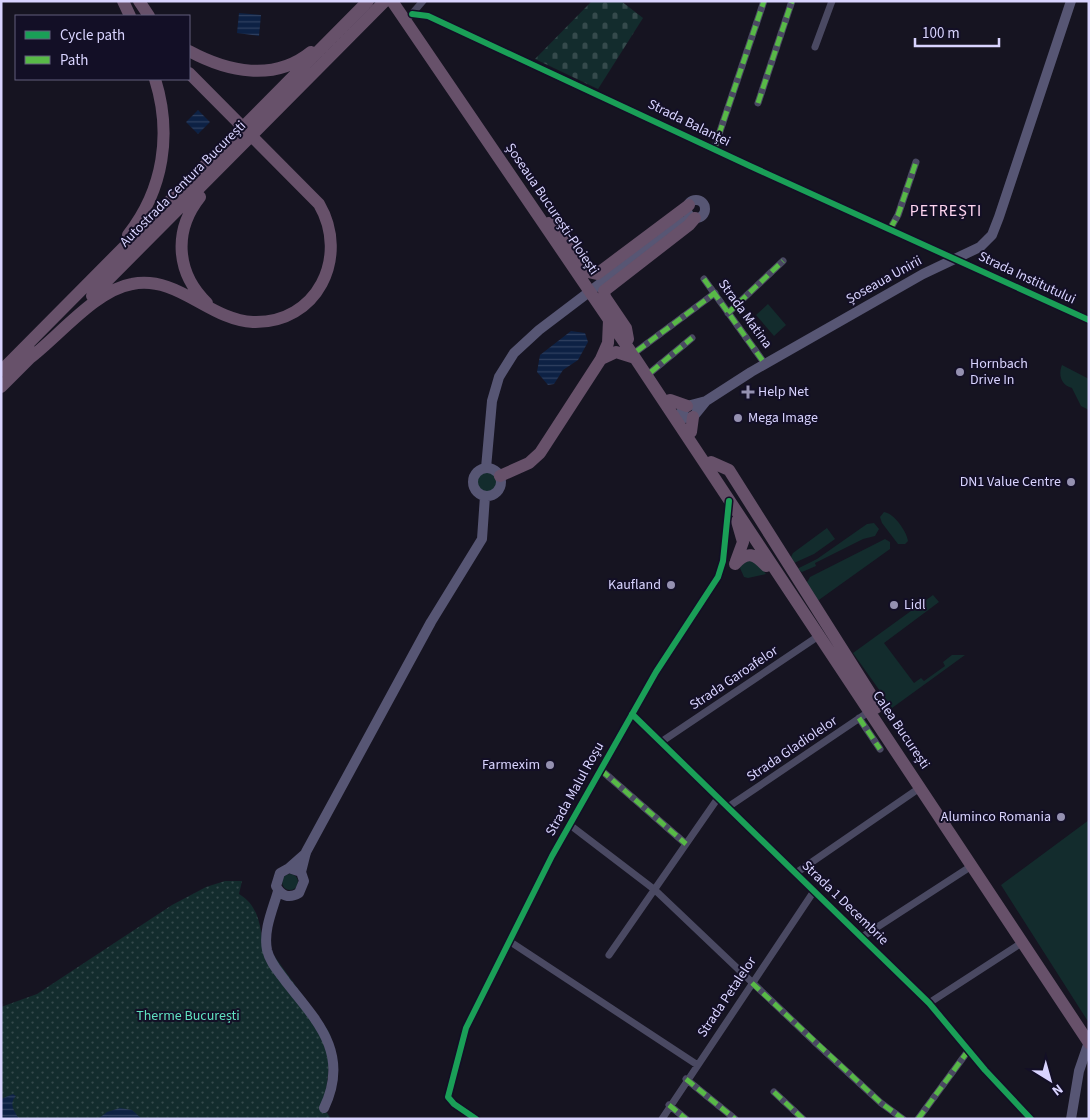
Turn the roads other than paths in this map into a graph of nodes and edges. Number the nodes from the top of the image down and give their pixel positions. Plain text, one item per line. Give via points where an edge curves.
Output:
1 (123, 1) edge
2 (131, 1) edge
3 (139, 1) edge
4 (368, 1) edge
5 (385, 1) edge
6 (392, 1) edge
7 (399, 1) edge
8 (423, 1) edge
9 (764, 1) edge
10 (792, 1) edge
11 (832, 1) edge
12 (1071, 1) edge
13 (130, 15) edge
14 (139, 15) edge
15 (148, 15) edge
16 (411, 15) junction
17 (355, 24) junction
18 (339, 32) junction
19 (815, 46) dead end
20 (190, 51) edge
21 (190, 74) edge
22 (155, 80) edge
23 (758, 102) dead end
24 (257, 123) junction
25 (236, 147) junction
26 (714, 149) junction
27 (916, 162) dead end
28 (691, 212) junction
29 (550, 223) junction
30 (890, 229) junction
31 (955, 258) junction
32 (783, 261) dead end
33 (704, 278) dead end
34 (715, 293) junction
35 (214, 309) junction
36 (728, 312) junction
37 (609, 320) junction
38 (1089, 320) edge
39 (692, 338) dead end
40 (628, 339) junction
41 (26, 355) junction
42 (636, 355) junction
43 (601, 359) junction
44 (765, 364) junction
45 (1, 371) edge
46 (651, 372) junction
47 (1, 387) edge
48 (683, 415) junction
49 (688, 433) junction
50 (486, 468) junction
51 (500, 476) junction
52 (485, 496) junction
53 (729, 501) junction
54 (742, 532) junction
55 (726, 534) junction
56 (791, 594) junction
57 (820, 635) junction
58 (873, 709) junction
59 (632, 714) junction
60 (859, 718) junction
61 (661, 742) junction
62 (880, 749) dead end
63 (601, 770) junction
64 (921, 788) junction
65 (718, 798) junction
66 (728, 807) junction
67 (570, 825) junction
68 (686, 844) junction
69 (306, 852) junction
70 (972, 865) junction
71 (290, 868) junction
72 (301, 872) junction
73 (796, 873) junction
74 (278, 890) junction
75 (655, 890) junction
76 (814, 891) junction
77 (288, 896) junction
78 (266, 934) junction
79 (862, 937) junction
80 (509, 941) junction
81 (1023, 942) junction
82 (609, 955) dead end
83 (752, 983) junction
84 (929, 1003) junction
85 (1089, 1030) edge
86 (1089, 1042) edge
87 (968, 1050) junction
88 (1089, 1062) edge
89 (696, 1064) junction
90 (686, 1079) junction
91 (1079, 1081) junction
92 (774, 1092) dead end
93 (669, 1105) junction
94 (324, 1108) dead end
95 (476, 1119) edge
96 (662, 1119) edge
97 (686, 1119) edge
98 (735, 1119) edge
99 (803, 1119) edge
100 (903, 1119) edge
101 (918, 1119) edge
102 (1031, 1119) edge
103 (1071, 1119) edge

1 - 13 highway
2 - 14 highway
3 - 15 highway
4 - 17 highway, Autostrada Centura București
5 - 17 highway, Autostrada Centura București
6 - 37 highway, Șoseaua București-Ploiești
7 - 16 highway, Șoseaua București-Ploiești
8 - 16 street
9 - 26 street
10 - 23 street
11 - 19 street
12 - 31 street, Șoseaua Unirii via 996,228 985,243
16 - 26 street, Strada Balanței via 428,16
16 - 29 highway, Șoseaua București-Ploiești
17 - 18 highway, Autostrada Centura București
17 - 24 highway, Autostrada Centura București
18 - 20 highway via 298,61 276,70 238,69
18 - 24 highway, Autostrada Centura București
21 - 35 highway via 311,195 324,213 331,240 329,266 323,281 312,297 292,312 272,320 252,322 232,318
22 - 41 highway via 163,114 164,141 159,173 144,212 123,241 40,327
24 - 25 highway, Autostrada Centura București
25 - 35 highway via 189,214 182,235 182,262 189,280
25 - 41 highway, Autostrada Centura București
25 - 41 highway, Autostrada Centura București
26 - 30 street, Strada Balanței
27 - 30 street
28 - 29 highway via 597,274 588,272 562,232
28 - 40 highway via 604,291 626,328
28 - 50 street via 521,345 499,377 492,401
29 - 40 highway, Șoseaua București-Ploiești
30 - 31 street, Strada Balanței
31 - 38 street, Strada Institutului
31 - 44 street, Șoseaua Unirii
32 - 36 street
33 - 34 street, Strada Matina
34 - 36 street, Strada Matina
34 - 42 street
35 - 41 highway via 162,285 143,282 127,285 104,295 52,342
36 - 44 street, Strada Matina
37 - 42 highway, Șoseaua București-Ploiești
37 - 43 highway via 608,343
39 - 46 street
40 - 42 highway, Șoseaua București-Ploiești
41 - 45 highway, Autostrada Centura București
41 - 47 highway, Autostrada Centura București
42 - 43 highway via 619,352
42 - 46 highway, Șoseaua București-Ploiești
42 - 48 highway, Șoseaua București-Ploiești
43 - 51 highway via 536,457
44 - 48 street, Șoseaua Unirii
46 - 48 highway, Șoseaua București-Ploiești
48 - 49 highway
49 - 53 highway, Calea București
49 - 58 highway via 711,462 729,470 870,693
50 - 51 street
50 - 52 street via 478,470 472,482 476,492
51 - 52 street via 499,490
52 - 69 street via 481,541 434,615
53 - 54 highway
53 - 55 street, Strada Malul Roșu
53 - 56 highway, Calea București
54 - 55 street via 734,529
54 - 56 highway via 743,546 735,564 744,555 755,555
55 - 59 street, Strada Malul Roșu via 724,561 718,577
56 - 57 highway, Calea București
57 - 58 highway, Calea București
57 - 61 street, Strada Garoafelor
58 - 60 street, Strada Gladiolelor
58 - 64 highway, Calea București
58 - 85 highway, Calea București
59 - 61 street, Strada 1 Decembrie
59 - 63 street, Strada Malul Roșu
60 - 62 street
60 - 66 street, Strada Gladiolelor
61 - 65 street, Strada 1 Decembrie
63 - 67 street, Strada Malul Roșu
63 - 68 street
64 - 70 highway, Calea București
64 - 73 street
65 - 66 street, Strada 1 Decembrie
65 - 68 street
66 - 73 street, Strada 1 Decembrie
67 - 75 street
67 - 80 street, Strada Malul Roșu
68 - 75 street
69 - 71 street
69 - 72 street
70 - 79 street
70 - 81 highway, Calea București
71 - 72 street
71 - 74 street via 278,877
72 - 77 street via 302,890
73 - 76 street, Strada 1 Decembrie
74 - 77 street
74 - 78 street
75 - 82 street
75 - 83 street
76 - 79 street, Strada 1 Decembrie
76 - 83 street, Strada Petalelor
77 - 78 street
78 - 94 street via 272,962 318,1022 330,1046 333,1079
79 - 84 street, Strada 1 Decembrie
80 - 89 street
80 - 95 street, Strada Malul Roșu via 463,1036 448,1096
81 - 84 street
81 - 86 highway, Calea București
83 - 89 street, Strada Petalelor
83 - 100 street via 881,1103
84 - 87 street, Strada 1 Decembrie
86 - 91 street
87 - 101 street
87 - 102 street, Strada 1 Decembrie
88 - 91 street
89 - 90 street, Strada Petalelor
90 - 93 street, Strada Petalelor
90 - 98 street
91 - 103 street
92 - 99 street
93 - 96 street, Strada Petalelor
93 - 97 street

